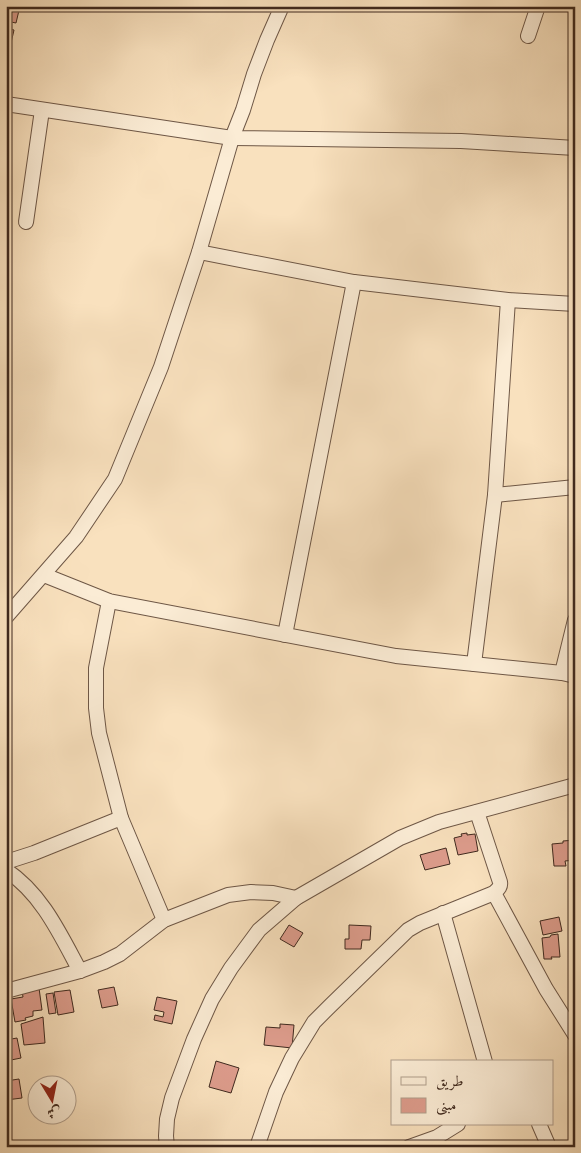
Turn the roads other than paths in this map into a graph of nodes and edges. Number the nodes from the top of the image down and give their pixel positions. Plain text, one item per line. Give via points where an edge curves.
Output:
1 (282, 6) edge
2 (538, 6) edge
3 (528, 36) dead end
4 (6, 104) edge
5 (42, 110) junction
6 (232, 138) junction
7 (575, 148) edge
8 (26, 222) dead end
9 (199, 252) junction
10 (354, 282) junction
11 (508, 300) junction
12 (575, 304) edge
13 (575, 487) edge
14 (495, 494) junction
15 (44, 574) junction
16 (108, 602) junction
17 (6, 617) edge
18 (575, 620) edge
19 (286, 635) junction
20 (474, 664) junction
21 (568, 674) edge
22 (574, 786) edge
23 (477, 812) junction
24 (121, 818) junction
25 (6, 862) edge
26 (6, 870) edge
27 (494, 893) junction
28 (296, 898) junction
29 (443, 913) junction
30 (164, 920) junction
31 (80, 972) junction
32 (6, 991) edge
33 (575, 1035) edge
34 (484, 1060) edge
35 (455, 1126) edge
36 (540, 1126) edge
37 (167, 1147) edge
38 (257, 1147) edge
39 (409, 1147) edge
40 (549, 1147) edge

1 - 6 street
2 - 3 street
4 - 5 street
5 - 6 street
5 - 8 street
6 - 7 street via 461,140
6 - 9 street
9 - 10 street
9 - 15 street via 161,367 115,479 76,537
10 - 11 street
10 - 19 street
11 - 12 street
11 - 14 street
13 - 14 street
14 - 20 street
15 - 16 street
15 - 17 street
16 - 19 street
16 - 24 street via 96,668 96,708 99,733
18 - 21 street
19 - 20 street via 396,656
20 - 21 street
22 - 23 street
23 - 27 street via 501,885
23 - 28 street via 439,822 400,838
24 - 25 street
24 - 30 street
26 - 31 street via 39,900
27 - 29 street
27 - 33 street
28 - 30 street via 251,892 228,895
28 - 37 street via 260,930 212,999 172,1098 167,1119
29 - 34 street
29 - 38 street via 408,930 314,1022 280,1084
30 - 31 street via 120,954
31 - 32 street
35 - 39 street via 437,1137
36 - 40 street

